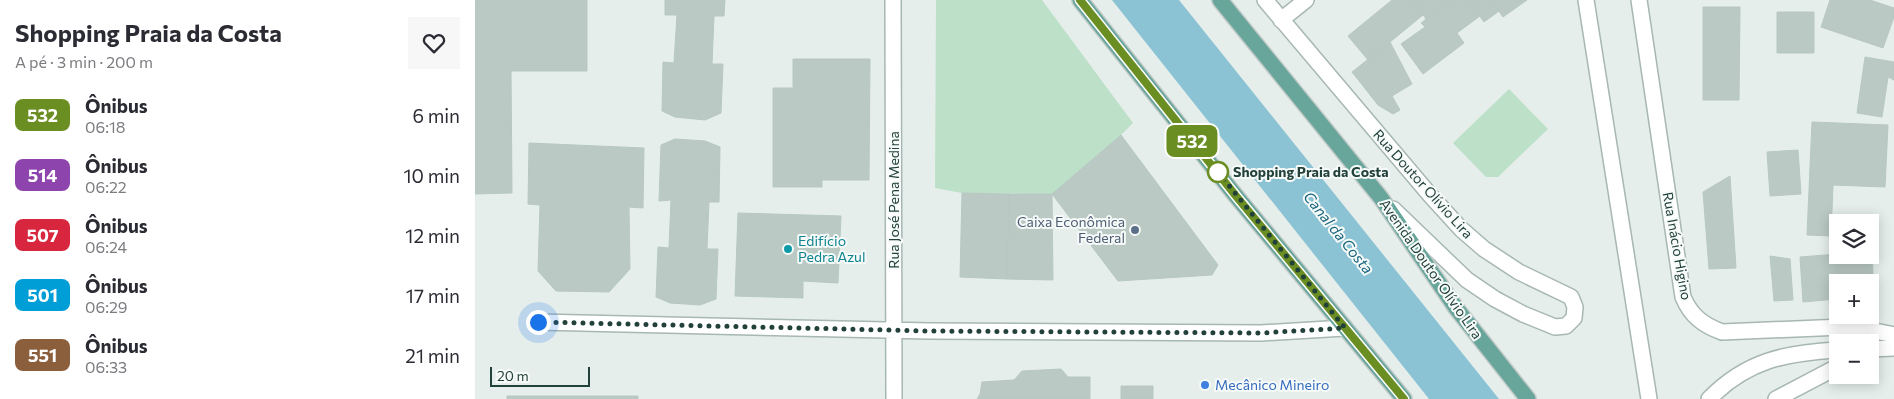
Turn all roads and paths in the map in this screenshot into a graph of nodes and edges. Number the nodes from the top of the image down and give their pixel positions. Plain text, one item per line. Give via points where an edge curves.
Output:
1 (893, 0) edge
2 (1080, 0) edge
3 (1219, 0) edge
4 (1265, 0) edge
5 (1306, 0) edge
6 (1586, 0) edge
7 (1639, 0) edge
8 (1281, 20) junction
9 (1381, 198) junction
10 (538, 322) dead end
11 (1345, 328) junction
12 (895, 330) junction
13 (1894, 335) edge
14 (1894, 348) edge
15 (1879, 349) edge
16 (1829, 351) edge
17 (1380, 368) junction
18 (1829, 371) edge
19 (894, 399) edge
20 (1393, 399) edge
21 (1404, 399) edge
22 (1528, 399) edge
23 (1649, 399) edge
24 (1709, 399) edge
25 (1776, 399) edge

1 - 12 street, Rua José Pena Medina
2 - 11 main road
3 - 9 main road, Avenida Doutor Olívio Lira
4 - 8 street, Rua Doutor Olívio Lira
5 - 8 street
6 - 23 street
7 - 13 street, Rua Inácio Higino via 1687,307 1694,316 1722,332 1842,327
8 - 9 street, Rua Doutor Olívio Lira via 1461,229 1519,272 1571,297 1575,307 1574,318 1566,326 1555,327 1495,299 1467,280
9 - 22 main road, Avenida Doutor Olívio Lira via 1456,308
10 - 12 street
11 - 12 street via 1261,333
11 - 17 main road
12 - 19 street, Rua José Pena Medina
14 - 15 street
16 - 24 street via 1790,354 1764,362 1740,374
17 - 20 street
17 - 21 main road
18 - 25 street

